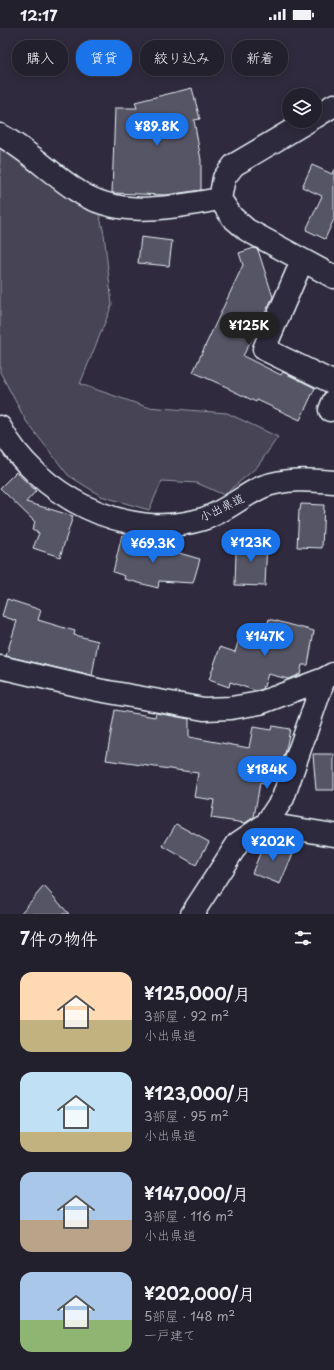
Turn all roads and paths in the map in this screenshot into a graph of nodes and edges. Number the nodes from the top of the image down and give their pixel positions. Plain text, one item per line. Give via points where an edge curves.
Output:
1 (334, 105) edge
2 (322, 113) edge
3 (296, 128) edge
4 (0, 134) edge
5 (220, 199) junction
6 (302, 260) junction
7 (334, 277) edge
8 (334, 383) edge
9 (0, 427) edge
10 (334, 482) edge
11 (0, 667) edge
12 (329, 676) edge
13 (266, 824) junction
14 (334, 835) edge
15 (192, 914) edge

1 - 2 street
3 - 5 street via 234,165 224,178
4 - 5 street via 77,191 101,204 133,210 166,209
5 - 6 street via 232,217 247,230
6 - 7 street
6 - 8 street via 264,349
9 - 10 street, 小出県道 via 25,463 54,489 87,508 125,522 180,526 205,519 262,488 281,482
11 - 12 street via 98,690 204,709 260,703
12 - 13 street via 283,798
13 - 14 street
13 - 15 street via 238,844

